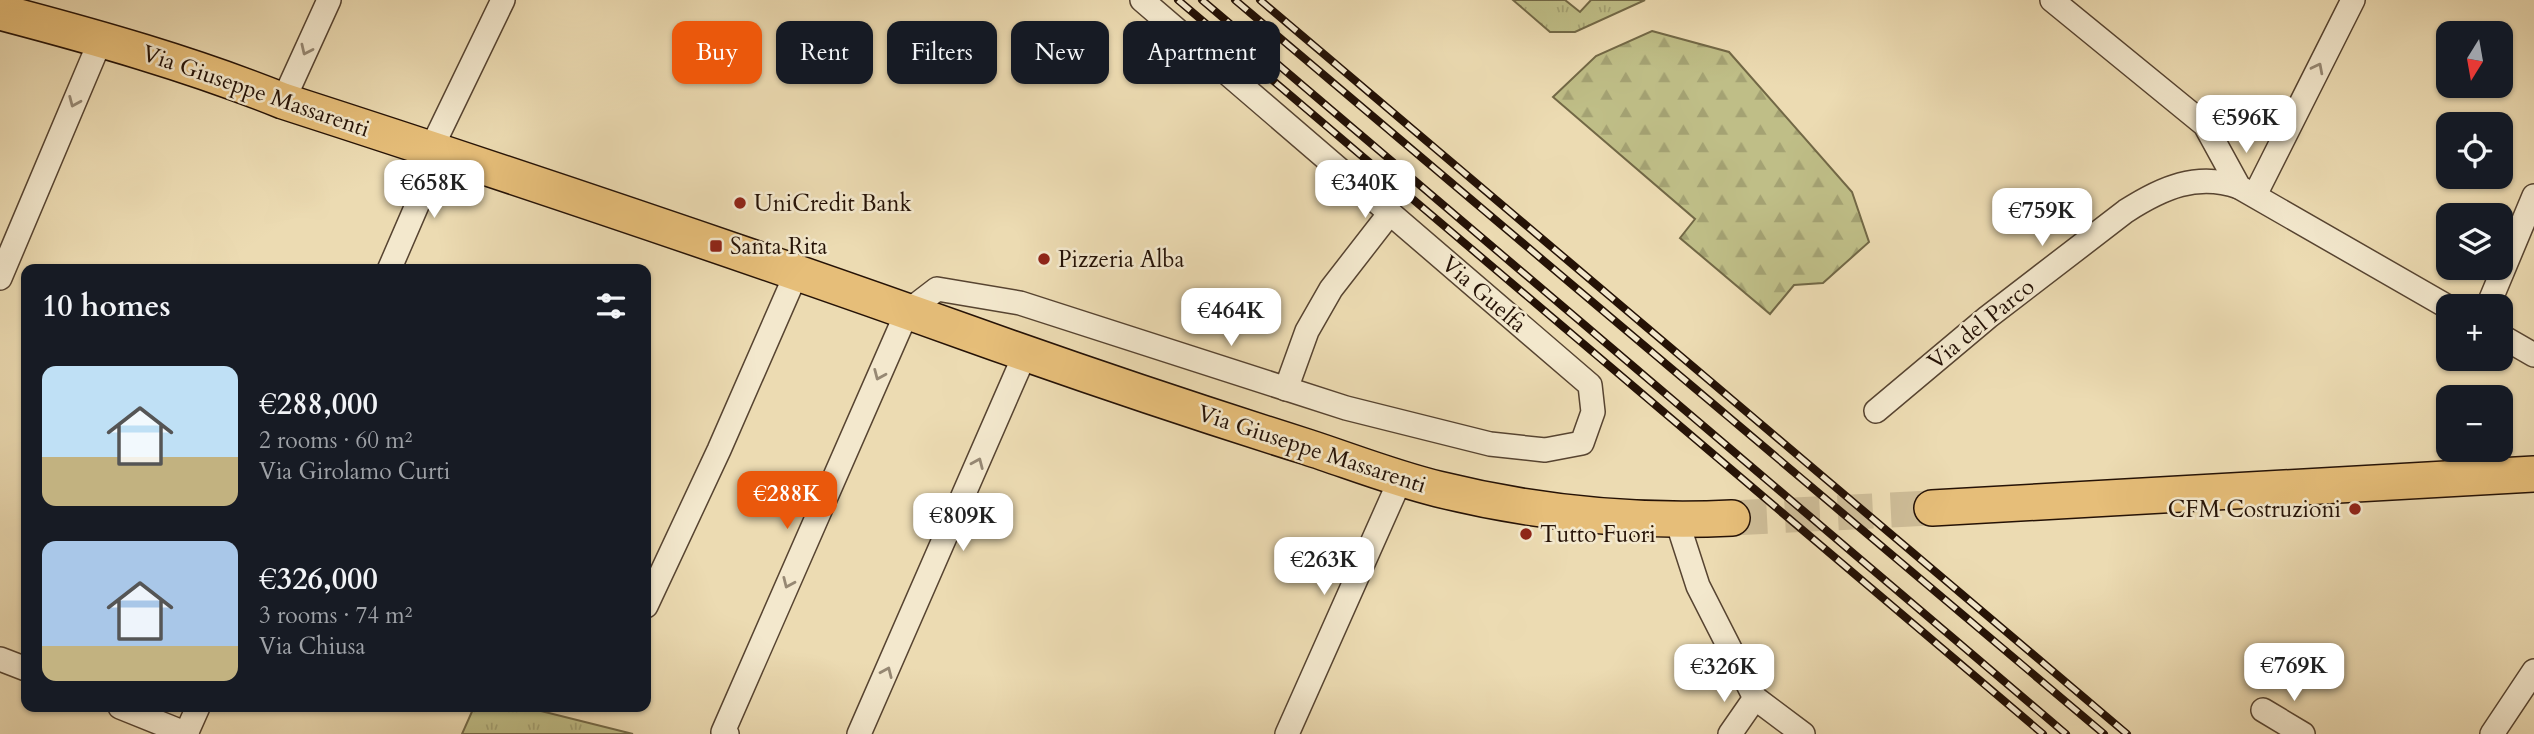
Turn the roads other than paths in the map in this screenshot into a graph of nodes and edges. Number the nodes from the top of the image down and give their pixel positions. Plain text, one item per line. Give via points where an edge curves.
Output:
1 (329, 0) edge
2 (503, 0) edge
3 (1142, 0) edge
4 (2052, 0) edge
5 (2353, 0) edge
6 (0, 12) edge
7 (101, 39) junction
8 (283, 101) junction
9 (436, 150) junction
10 (2247, 191) junction
11 (2534, 196) edge
12 (1390, 213) junction
13 (391, 264) edge
14 (796, 274) junction
15 (0, 278) edge
16 (2493, 294) edge
17 (2436, 300) edge
18 (907, 312) junction
19 (2513, 343) edge
20 (1025, 354) junction
21 (2534, 355) edge
22 (1286, 389) junction
23 (1875, 411) dead end
24 (2534, 474) edge
25 (1401, 478) junction
26 (1932, 508) tunnel mouth
27 (1732, 518) tunnel mouth
28 (1677, 521) junction
29 (651, 595) edge
30 (0, 659) edge
31 (21, 667) edge
32 (2534, 671) edge
33 (1755, 698) junction
34 (2263, 710) dead end
35 (132, 712) edge
36 (196, 712) edge
37 (187, 734) edge
38 (727, 734) edge
39 (859, 734) edge
40 (1287, 734) edge
41 (1730, 734) edge
42 (1803, 734) edge
43 (2302, 734) edge
44 (2492, 734) edge

1 -> 8 street
2 - 9 street
3 - 12 street, Via Guelfa
4 - 10 street via 2205,125
10 -> 5 street
6 - 7 main road, Via Giuseppe Massarenti
7 - 8 main road, Via Giuseppe Massarenti
7 -> 15 street
8 - 9 main road, Via Giuseppe Massarenti
9 - 13 street
9 - 14 main road, Via Giuseppe Massarenti
10 - 17 street, Via del Parco
10 - 23 street, Via del Parco via 2215,179 2163,190 2137,204 1988,317
11 - 16 street
12 - 22 street via 1331,289 1307,331
12 - 22 street, Via Guelfa via 1590,385 1593,412 1582,443 1545,450 1490,444
14 - 18 main road, Via Giuseppe Massarenti
14 - 29 street
18 - 20 main road, Via Giuseppe Massarenti
18 - 22 street via 937,289 1020,303
18 -> 38 street via 750,666 723,732
19 - 21 street
20 - 25 main road, Via Giuseppe Massarenti
39 -> 20 street
24 - 26 main road
25 - 28 main road, Via Giuseppe Massarenti via 1493,502 1589,517
25 - 40 street
27 - 28 main road, Via Giuseppe Massarenti
28 - 33 street via 1698,586
30 - 31 street
32 - 44 street
33 - 41 street
33 - 42 street
34 - 43 street
35 - 37 street
36 - 37 street

